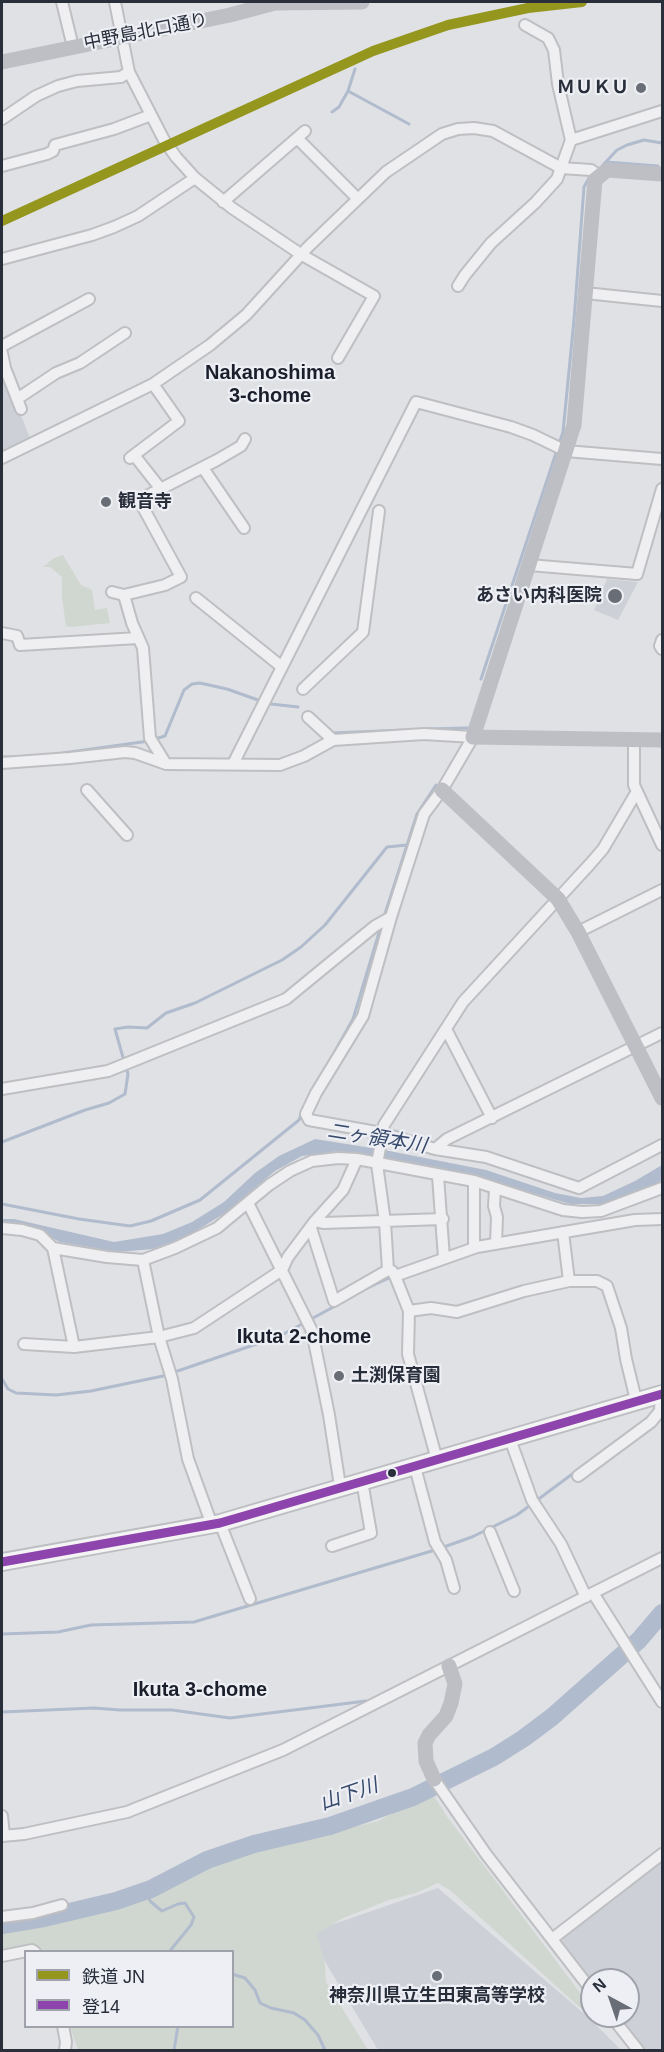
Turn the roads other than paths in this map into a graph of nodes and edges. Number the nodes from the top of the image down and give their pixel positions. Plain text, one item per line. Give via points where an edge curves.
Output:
1 (62, 2) edge
2 (116, 2) edge
3 (362, 2) edge
4 (230, 8) edge
5 (525, 25) dead end
6 (122, 38) junction
7 (73, 46) junction
8 (2, 62) edge
9 (129, 72) junction
10 (663, 111) edge
11 (151, 114) junction
12 (2, 119) edge
13 (571, 140) junction
14 (2, 166) edge
15 (561, 168) junction
16 (663, 174) edge
17 (600, 176) junction
18 (195, 178) junction
19 (357, 198) junction
20 (223, 202) junction
21 (302, 255) junction
22 (2, 259) edge
23 (458, 286) dead end
24 (585, 293) junction
25 (89, 299) dead end
26 (663, 301) edge
27 (125, 333) dead end
28 (2, 346) edge
29 (2, 352) edge
30 (338, 358) dead end
31 (153, 384) junction
32 (245, 439) dead end
33 (566, 451) junction
34 (2, 458) edge
35 (663, 459) edge
36 (203, 468) junction
37 (160, 488) junction
38 (663, 489) edge
39 (379, 511) dead end
40 (244, 528) dead end
41 (529, 565) junction
42 (112, 592) dead end
43 (124, 595) junction
44 (196, 598) dead end
45 (2, 633) edge
46 (138, 638) junction
47 (663, 640) edge
48 (663, 649) edge
49 (282, 667) junction
50 (303, 689) dead end
51 (308, 717) dead end
52 (473, 737) junction
53 (333, 740) junction
54 (634, 740) junction
55 (663, 740) edge
56 (2, 762) edge
57 (166, 764) junction
58 (233, 765) junction
59 (87, 790) dead end
60 (442, 790) junction
61 (636, 793) junction
62 (128, 835) dead end
63 (663, 845) edge
64 (663, 890) edge
65 (558, 900) junction
66 (391, 917) junction
67 (578, 932) junction
68 (446, 1029) junction
69 (663, 1033) edge
70 (636, 1047) junction
71 (2, 1089) edge
72 (663, 1098) edge
73 (492, 1118) junction
74 (382, 1136) junction
75 (663, 1145) edge
76 (435, 1149) junction
77 (357, 1159) junction
78 (377, 1162) junction
79 (438, 1176) junction
80 (474, 1181) junction
81 (663, 1188) edge
82 (495, 1189) junction
83 (248, 1203) junction
84 (443, 1219) junction
85 (663, 1219) edge
86 (385, 1222) junction
87 (313, 1224) junction
88 (2, 1228) edge
89 (563, 1232) junction
90 (496, 1243) junction
91 (53, 1248) junction
92 (474, 1248) junction
93 (444, 1258) junction
94 (143, 1260) junction
95 (282, 1270) junction
96 (391, 1273) junction
97 (569, 1281) junction
98 (410, 1311) junction
99 (159, 1337) junction
100 (24, 1344) dead end
101 (74, 1347) junction
102 (662, 1394) edge
103 (636, 1401) junction
104 (510, 1439) junction
105 (437, 1460) junction
106 (415, 1467) junction
107 (578, 1476) dead end
108 (362, 1481) junction
109 (340, 1486) junction
110 (216, 1524) junction
111 (490, 1532) dead end
112 (332, 1546) dead end
113 (663, 1557) edge
114 (2, 1562) edge
115 (454, 1588) dead end
116 (514, 1591) dead end
117 (590, 1595) junction
118 (250, 1599) dead end
119 (449, 1666) junction
120 (663, 1702) edge
121 (437, 1783) joint
122 (2, 1816) edge
123 (3, 1835) edge
124 (663, 1854) edge
125 (62, 1905) dead end
126 (2, 1917) edge
127 (552, 1939) junction
128 (24, 1952) edge
129 (2, 1956) edge
130 (580, 1975) edge
131 (63, 2028) edge
132 (621, 2028) edge
133 (66, 2050) edge
134 (638, 2050) edge

1 - 7 street
2 - 6 street
3 - 4 street, 中野島北口通り
4 - 6 street, 中野島北口通り
5 - 13 street via 548,38 554,50
6 - 7 street, 中野島北口通り
6 - 9 street
7 - 8 street, 中野島北口通り
9 - 11 street
9 - 12 street via 121,77 58,86
10 - 13 street
11 - 14 street via 55,145 47,154
11 - 18 street via 176,157
13 - 15 street
15 - 17 street via 591,170
15 - 19 street via 493,131 458,129 442,134 413,153
15 - 23 street via 557,179 491,243
16 - 17 street via 607,170
17 - 24 street via 595,180
18 - 20 street
18 - 22 street via 138,216 114,227
19 - 20 street via 301,134
19 - 21 street
20 - 21 street
21 - 30 street via 374,296
21 - 31 street via 246,315
24 - 26 street
24 - 33 street via 574,425
25 - 28 street
27 - 29 street via 80,363 56,373 19,404
31 - 34 street
31 - 37 street via 179,421 132,457
32 - 36 street via 233,451
33 - 35 street
33 - 41 street
33 - 49 street via 533,435 416,402
36 - 37 street
36 - 40 street
37 - 43 street via 139,500 181,577
38 - 41 street via 637,574
39 - 50 street via 363,632
41 - 52 street
42 - 43 street
43 - 46 street
44 - 49 street
45 - 46 street via 18,636 20,645
46 - 57 street via 143,648 150,738
47 - 48 street
49 - 58 street
51 - 53 street
52 - 53 street via 424,734
52 - 54 street
52 - 60 street
53 - 58 street via 280,765
54 - 55 street
54 - 61 street
56 - 57 street via 125,752
57 - 58 street
59 - 62 street
60 - 65 street
60 - 66 street via 423,814
61 - 63 street
61 - 65 street via 603,849
64 - 67 street
65 - 67 street
65 - 68 street via 463,1002
66 - 71 street via 278,1003 108,1071
66 - 74 street via 363,1016 306,1114 309,1120
67 - 70 street
68 - 73 street
68 - 74 street via 384,1125
69 - 70 street
70 - 72 street
70 - 73 street
73 - 76 street via 447,1139
74 - 76 street
74 - 78 street
75 - 76 street via 579,1188 486,1157
77 - 78 street
77 - 83 street via 312,1161 297,1167
77 - 87 street via 344,1190
78 - 79 street
78 - 86 street
79 - 80 street
79 - 84 street
80 - 82 street
80 - 92 street
81 - 82 street via 601,1211 582,1212
82 - 90 street
83 - 94 street via 217,1228
83 - 95 street
84 - 86 street
84 - 93 street
85 - 89 street
86 - 87 street
86 - 96 street
87 - 95 street
87 - 96 street via 334,1301
88 - 91 street via 40,1235
89 - 90 street
89 - 97 street
90 - 92 street
91 - 94 street
91 - 101 street
92 - 93 street
93 - 96 street
94 - 99 street
95 - 99 street via 194,1328
95 - 109 street via 308,1321
96 - 98 street
97 - 98 street via 457,1312 431,1308
97 - 103 street via 597,1281 607,1286 621,1328
98 - 105 street via 408,1354
99 - 101 street
99 - 110 street via 188,1459
100 - 101 street
102 - 103 main road
102 - 107 street via 660,1411 651,1422
103 - 104 main road
104 - 105 main road
104 - 117 street via 534,1503
105 - 106 main road
106 - 108 main road
106 - 115 street via 438,1549 446,1560
108 - 109 main road
108 - 112 street via 371,1533
109 - 110 main road
110 - 114 main road
110 - 118 street
111 - 116 street
113 - 117 street
117 - 119 street
117 - 120 street
119 - 121 street via 454,1684 452,1703 425,1743 426,1761
119 - 123 street via 283,1750 147,1805 24,1834
121 - 127 street
122 - 123 street
124 - 127 street
125 - 126 street
127 - 130 street
128 - 129 street
131 - 133 street
132 - 134 street

